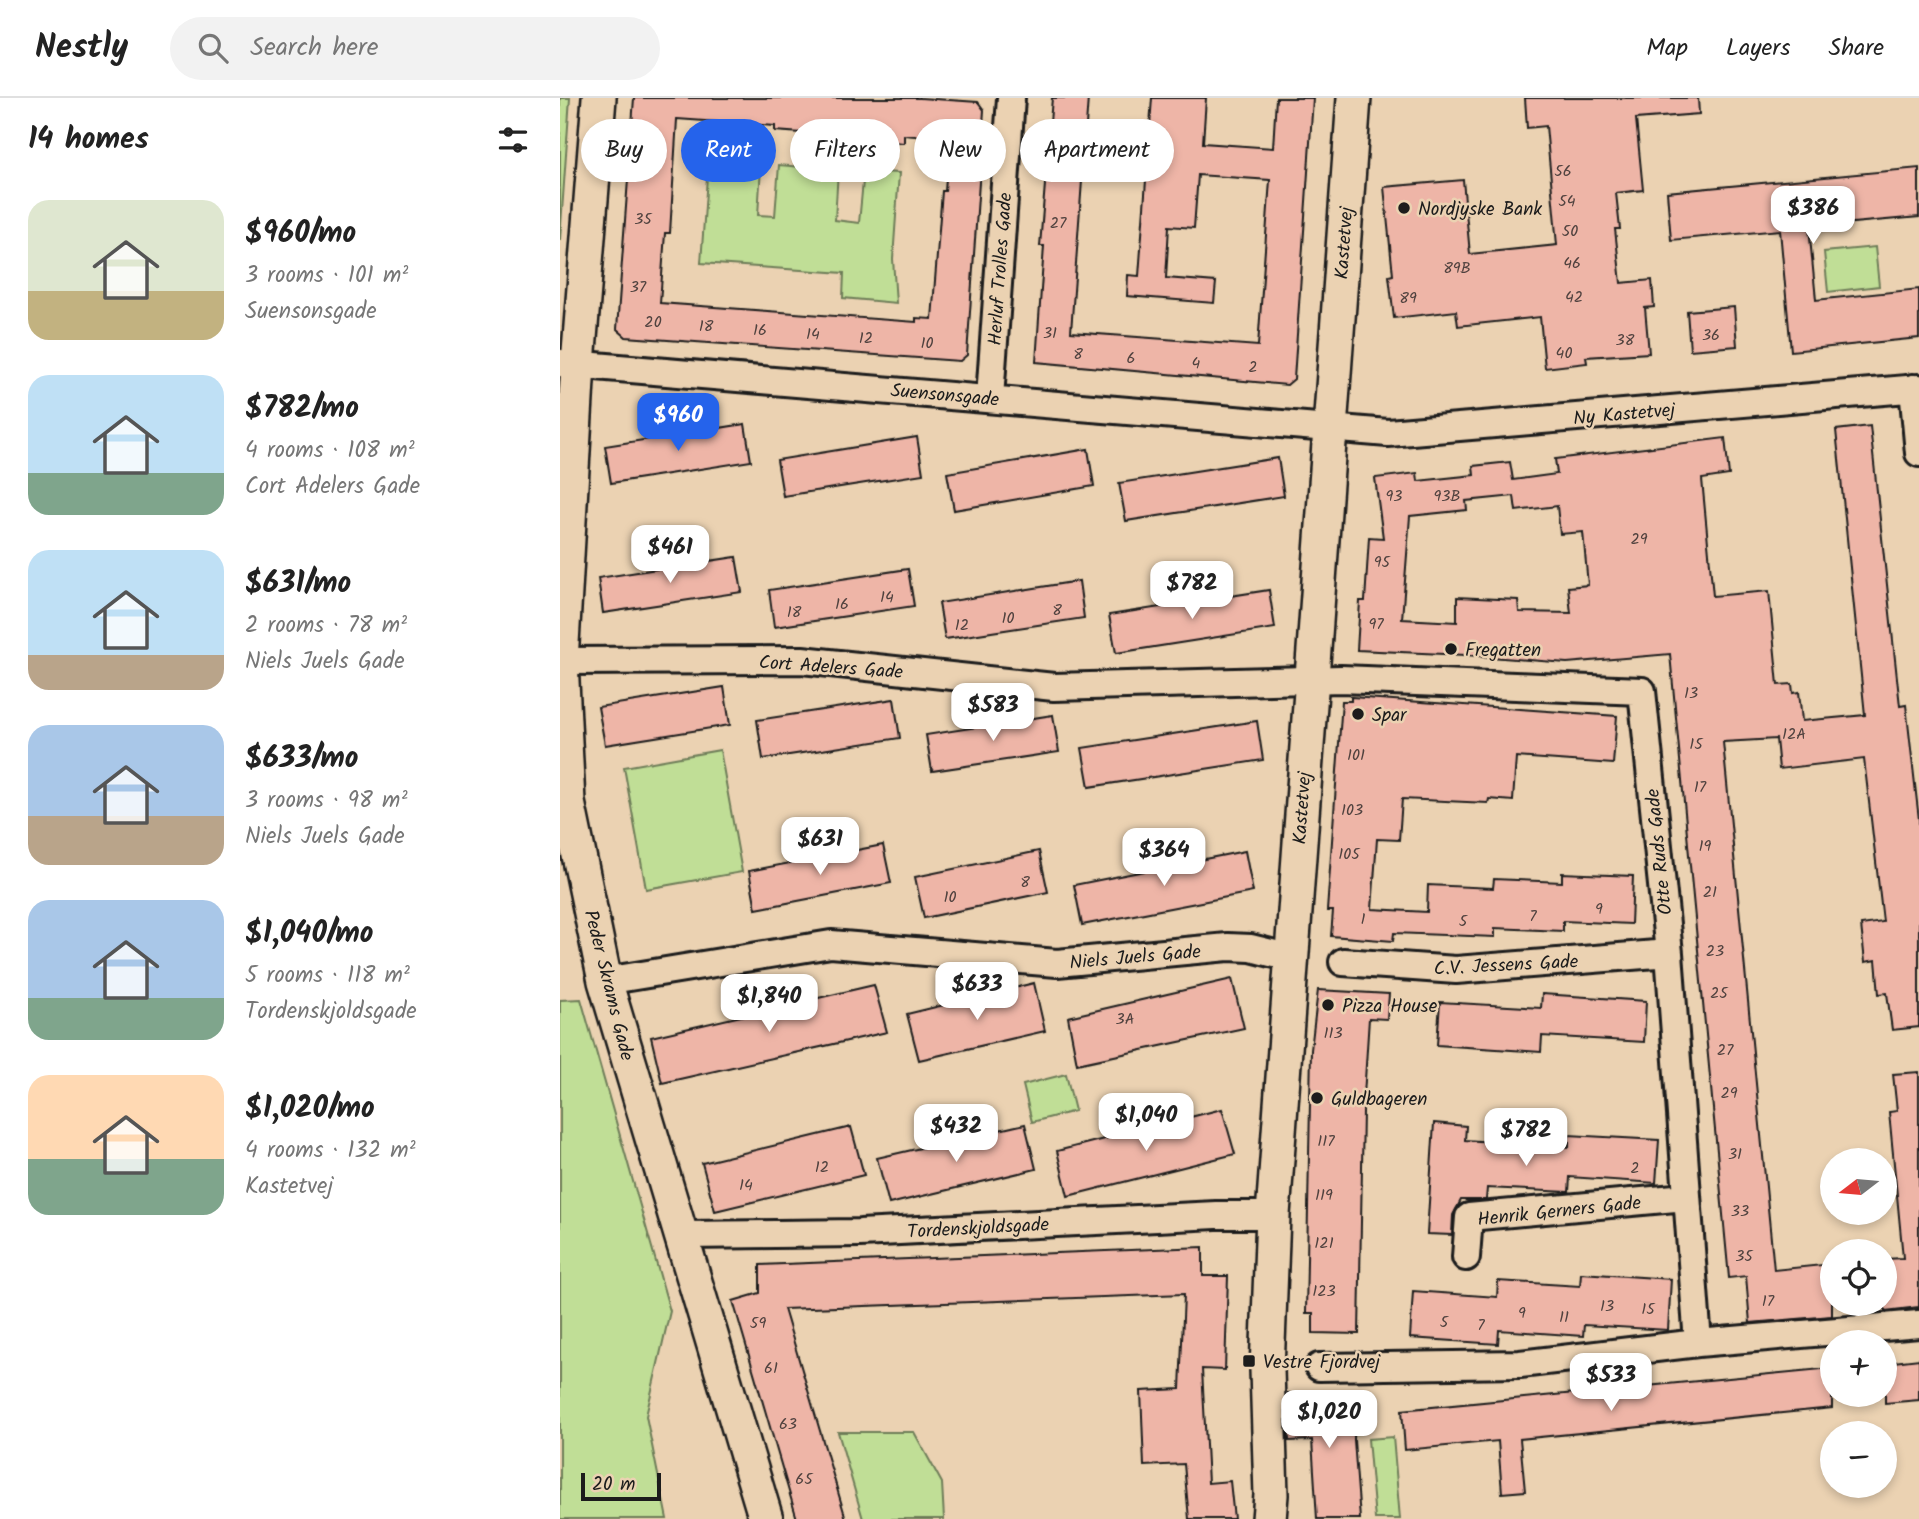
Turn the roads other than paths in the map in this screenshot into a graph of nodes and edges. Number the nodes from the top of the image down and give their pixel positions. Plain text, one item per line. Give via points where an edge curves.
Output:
1 (599, 98) edge
2 (1012, 98) edge
3 (1354, 98) edge
4 (569, 364) edge
5 (1916, 388) edge
6 (990, 398) junction
7 (1329, 429) junction
8 (1919, 453) edge
9 (561, 661) edge
10 (1311, 679) junction
11 (1669, 953) junction
12 (1291, 958) junction
13 (1343, 962) dead end
14 (605, 981) junction
15 (1686, 1197) junction
16 (1273, 1215) junction
17 (683, 1235) junction
18 (1466, 1257) dead end
19 (1919, 1324) edge
20 (1698, 1343) junction
21 (1319, 1367) dead end
22 (766, 1519) edge
23 (1269, 1519) edge

1 - 4 street, Peder Skrams Gade
2 - 6 street, Herluf Trolles Gade
3 - 7 street, Kastetvej
4 - 6 street, Suensonsgade
4 - 9 street, Peder Skrams Gade
5 - 7 street, Ny Kastetvej via 1388,433
5 - 8 street
6 - 7 street, Suensonsgade
7 - 10 street, Kastetvej
9 - 10 street, Cort Adelers Gade via 802,660 1054,687
9 - 14 street, Peder Skrams Gade via 568,802
10 - 11 street, Otte Ruds Gade via 1642,691
10 - 12 street, Kastetvej
11 - 13 street, C.V. Jessens Gade via 1456,970
11 - 15 street, Otte Ruds Gade
12 - 14 street, Niels Juels Gade via 1228,947 1057,963 831,944
12 - 16 street, Kastetvej
14 - 17 street, Peder Skrams Gade
15 - 18 street, Henrik Gerners Gade via 1469,1217
15 - 20 street, Otte Ruds Gade
16 - 17 street, Tordenskjoldsgade via 860,1233
16 - 23 street, Kastetvej via 1267,1370
17 - 22 street, Peder Skrams Gade
19 - 20 street
20 - 21 street via 1520,1364

